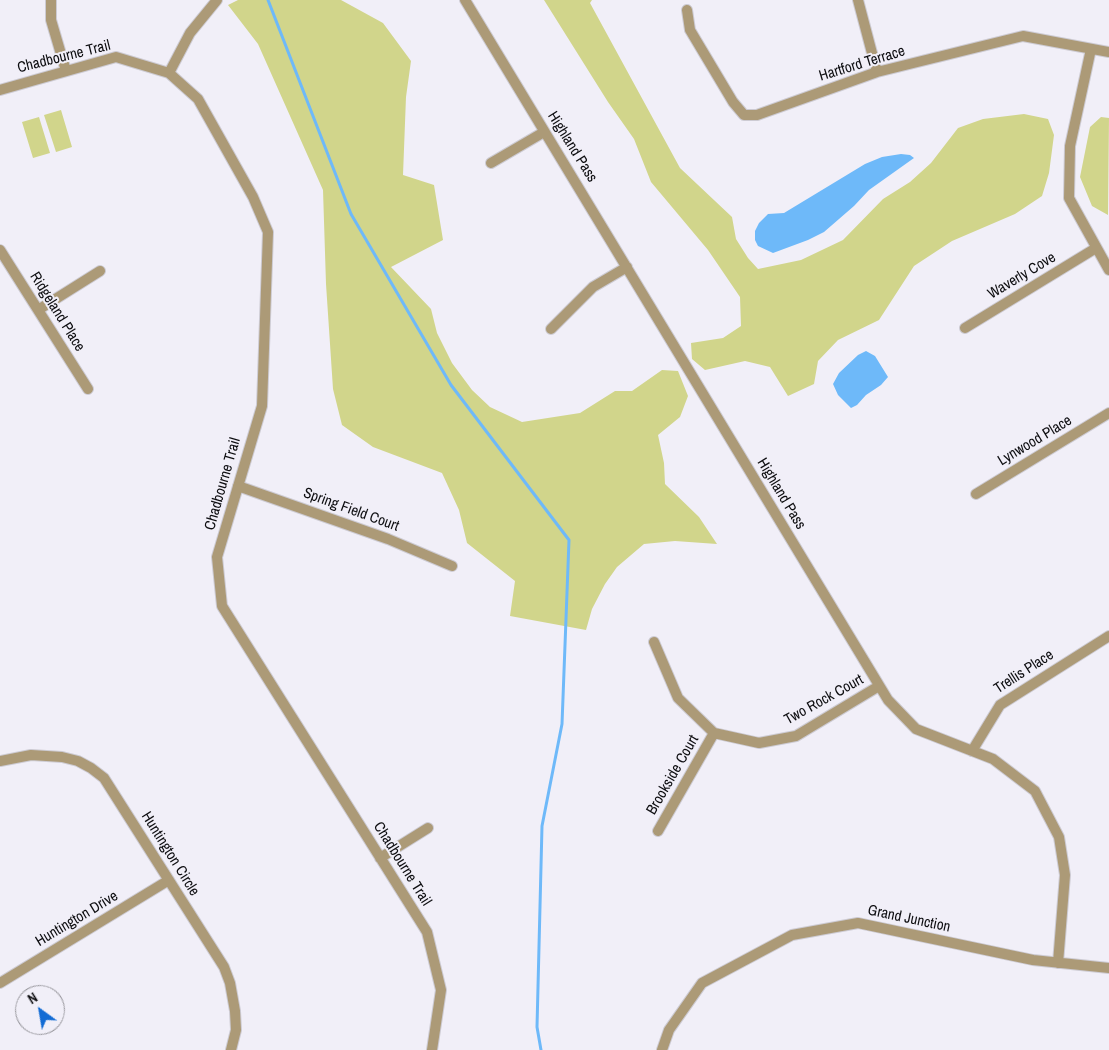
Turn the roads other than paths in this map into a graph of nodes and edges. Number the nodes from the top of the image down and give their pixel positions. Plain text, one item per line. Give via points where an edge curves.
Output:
1 (51, 0) edge
2 (217, 0) edge
3 (465, 0) edge
4 (858, 0) edge
5 (687, 10) dead end
6 (1091, 49) junction
7 (1109, 52) edge
8 (66, 71) junction
9 (877, 72) junction
10 (169, 73) junction
11 (0, 90) edge
12 (544, 132) junction
13 (491, 163) dead end
14 (1096, 248) junction
15 (0, 250) edge
16 (627, 267) junction
17 (1109, 270) edge
18 (100, 271) dead end
19 (38, 310) junction
20 (965, 328) dead end
21 (550, 329) dead end
22 (88, 389) dead end
23 (1109, 414) edge
24 (238, 486) junction
25 (976, 494) dead end
26 (452, 566) dead end
27 (1109, 636) edge
28 (654, 642) dead end
29 (880, 686) junction
30 (714, 733) junction
31 (972, 751) junction
32 (0, 760) edge
33 (428, 828) dead end
34 (658, 831) dead end
35 (380, 858) junction
36 (169, 880) junction
37 (1058, 963) junction
38 (1109, 968) edge
39 (0, 983) edge
40 (231, 1050) edge
41 (432, 1050) edge
42 (662, 1050) edge

1 - 8 street via 51,20
2 - 10 street via 190,33
3 - 12 street, Highland Pass
4 - 9 street
5 - 9 street, Hartford Terrace via 690,30 744,115 757,115
6 - 7 street, Hartford Terrace
6 - 9 street, Hartford Terrace via 1023,36
6 - 14 street via 1070,146 1069,198
8 - 10 street, Chadbourne Trail via 116,57
8 - 11 street, Chadbourne Trail
10 - 24 street, Chadbourne Trail via 198,99 253,197 268,232 262,406
12 - 13 street
12 - 16 street, Highland Pass
14 - 17 street
14 - 20 street, Waverly Cove
15 - 19 street, Ridgeland Place
16 - 21 street via 593,287
16 - 29 street, Highland Pass
18 - 19 street
19 - 22 street, Ridgeland Place
23 - 25 street, Lynwood Place
24 - 26 street, Spring Field Court via 388,539
24 - 35 street, Chadbourne Trail via 217,557 222,606
27 - 31 street, Trellis Place via 1000,705
28 - 30 street via 678,698
29 - 30 street, Two Rock Court via 796,736 759,743
29 - 31 street, Highland Pass via 888,700 916,729
30 - 34 street, Brookside Court
31 - 37 street, Highland Pass via 993,759 1035,790 1059,836 1065,875
32 - 36 street, Huntington Circle via 47,756 78,761 91,768 104,778
33 - 35 street
35 - 41 street, Chadbourne Trail via 427,932 441,990
36 - 39 street, Huntington Drive
36 - 40 street, Huntington Circle via 224,967 230,983 236,1030
37 - 38 street, Grand Junction
37 - 42 street, Grand Junction via 858,924 792,935 702,984 669,1030

